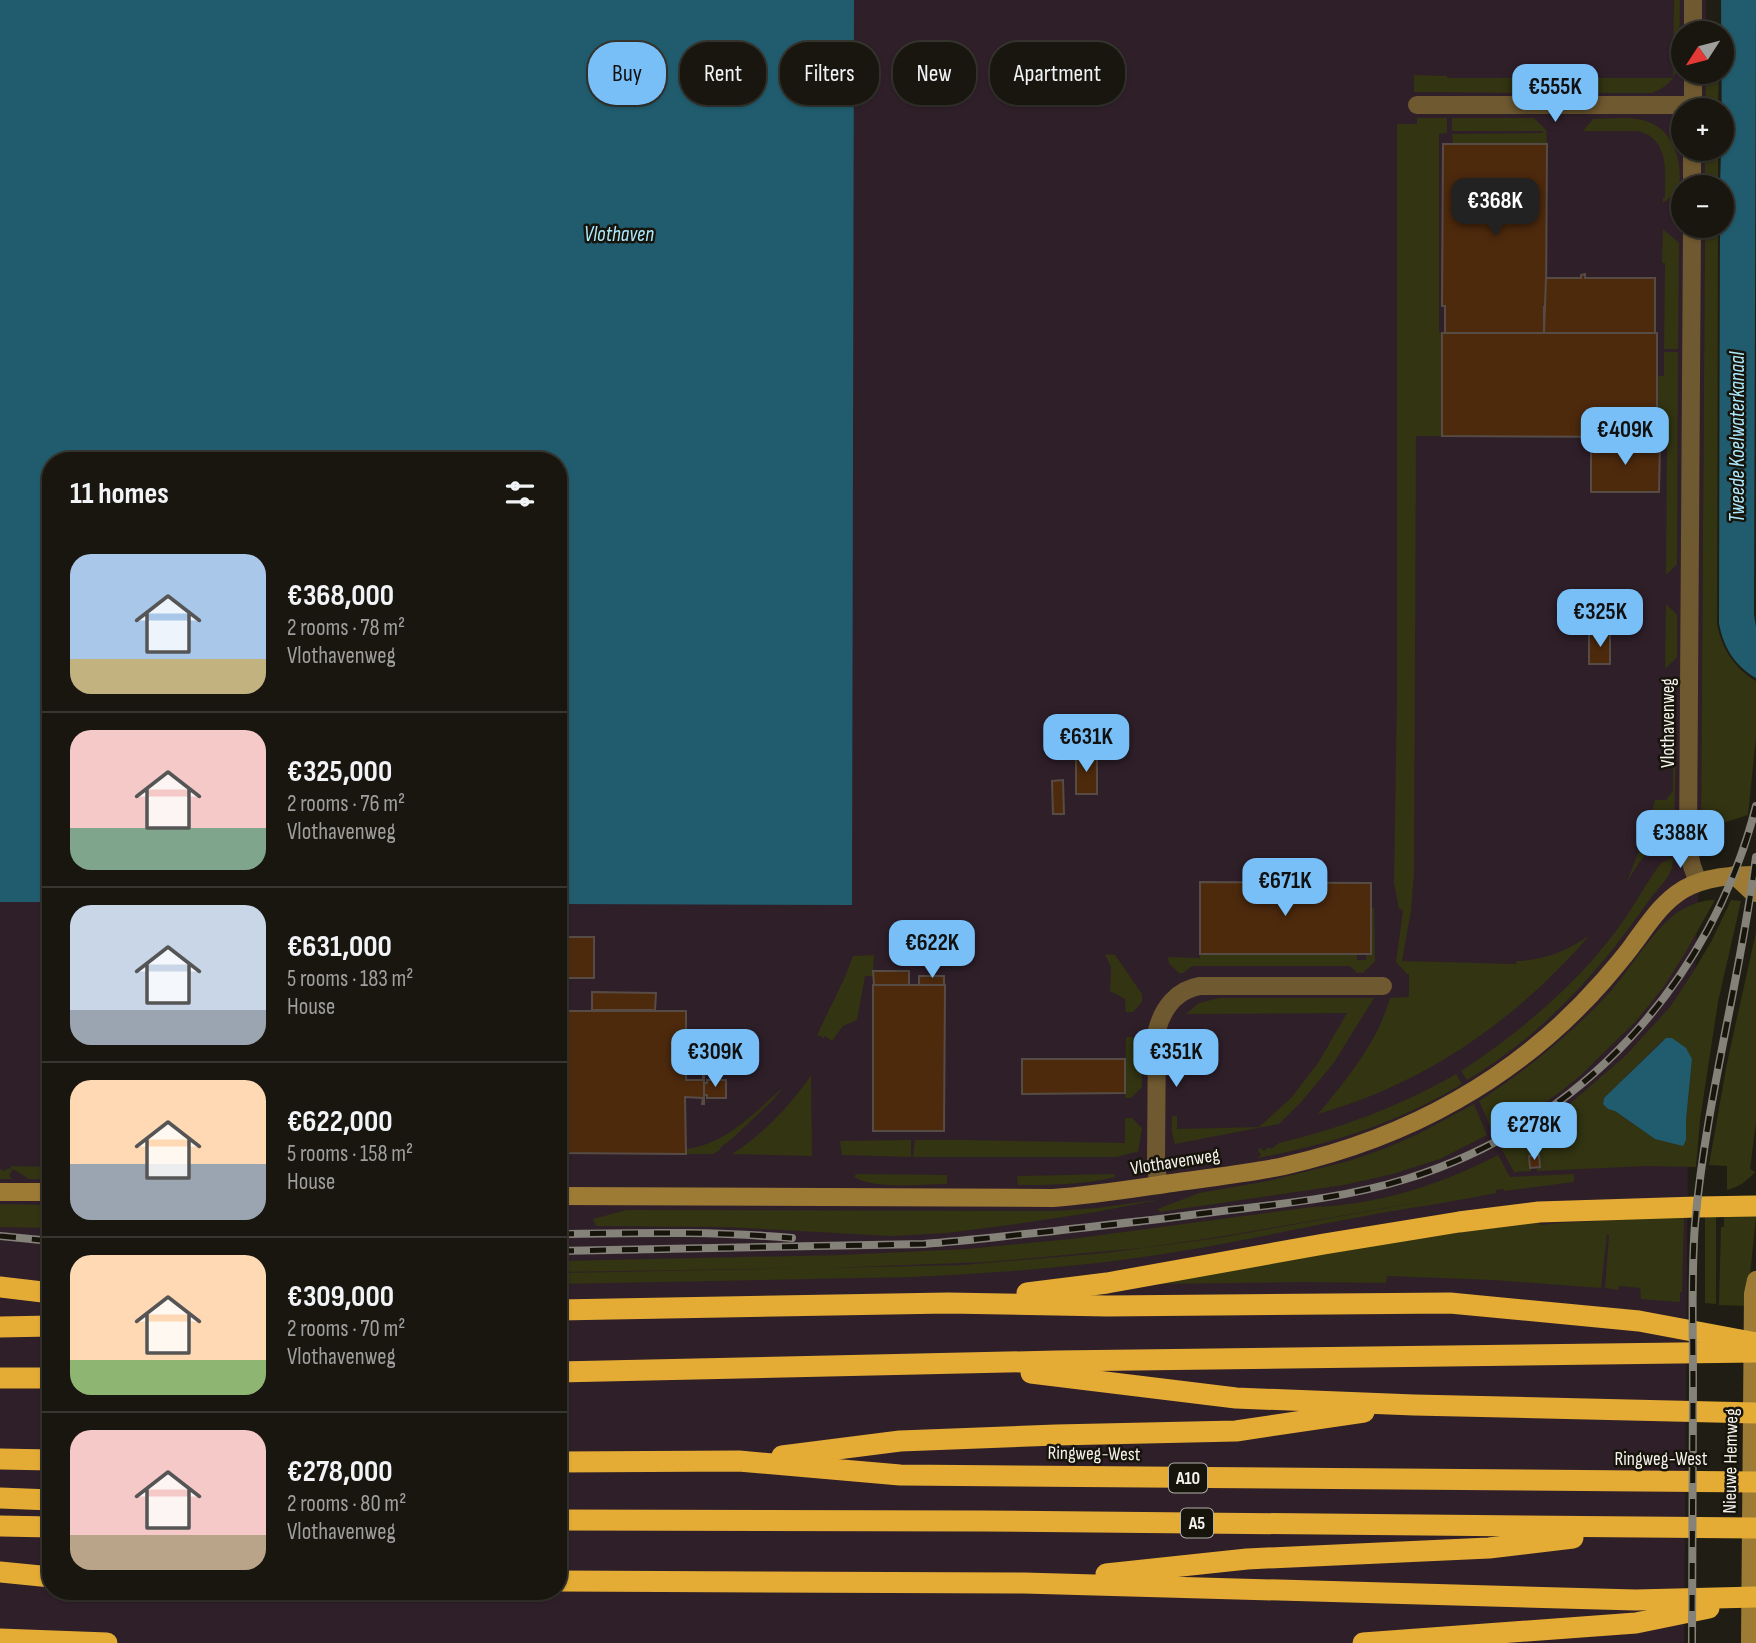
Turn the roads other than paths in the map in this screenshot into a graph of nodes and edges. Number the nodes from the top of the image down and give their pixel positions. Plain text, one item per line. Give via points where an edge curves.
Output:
1 (1693, 0) edge
2 (1693, 21) edge
3 (1417, 105) dead end
4 (1671, 108) edge
5 (1692, 238) edge
6 (1734, 875) junction
7 (1756, 875) edge
8 (1698, 882) junction
9 (1756, 893) edge
10 (1383, 986) dead end
11 (1158, 1185) junction
12 (0, 1192) edge
13 (42, 1192) edge
14 (567, 1196) edge
15 (1756, 1206) edge
16 (1756, 1280) edge
17 (0, 1287) edge
18 (42, 1292) edge
19 (948, 1303) junction
20 (567, 1310) edge
21 (42, 1326) edge
22 (0, 1327) edge
23 (1756, 1342) edge
24 (1756, 1352) edge
25 (963, 1364) junction
26 (567, 1373) edge
27 (0, 1378) edge
28 (42, 1378) edge
29 (1414, 1405) junction
30 (1756, 1413) edge
31 (0, 1459) edge
32 (42, 1460) edge
33 (739, 1461) junction
34 (567, 1462) edge
35 (1756, 1482) edge
36 (0, 1498) edge
37 (42, 1500) edge
38 (567, 1520) edge
39 (0, 1526) edge
40 (42, 1527) edge
41 (1654, 1527) junction
42 (1756, 1528) edge
43 (0, 1572) edge
44 (42, 1577) edge
45 (42, 1578) edge
46 (0, 1580) edge
47 (567, 1581) edge
48 (1024, 1583) junction
49 (1756, 1598) edge
50 (0, 1639) edge
51 (107, 1643) edge
52 (1363, 1643) edge
53 (1750, 1643) edge

1 - 2 street
3 - 4 street
5 - 8 street, Vlothavenweg via 1688,846
6 - 7 main road, Vlothavenweg
6 - 8 main road, Vlothavenweg
6 - 9 main road
8 - 11 main road, Vlothavenweg via 1663,906 1604,980 1549,1036 1458,1100 1342,1150 1264,1170
10 - 11 street via 1200,986 1185,990 1172,1001 1157,1030
11 - 14 main road, Vlothavenweg via 1053,1198
12 - 13 main road
15 - 19 highway via 1512,1215 1107,1283
16 - 53 main road, Nieuwe Hemweg
17 - 18 highway
19 - 20 highway
19 - 23 highway via 1450,1303 1639,1321
21 - 22 highway
24 - 25 highway
25 - 26 highway
25 - 29 highway via 1236,1398
27 - 28 highway
29 - 30 highway
29 - 33 highway via 1236,1431 900,1441
31 - 32 highway
33 - 34 highway, Ringweg-West / A10
33 - 35 highway, Ringweg-West / A10 via 900,1475
36 - 37 highway
38 - 41 highway, A5
39 - 40 highway
41 - 42 highway, A5
41 - 48 highway, A5 via 1489,1548 1247,1559
43 - 44 highway
45 - 46 highway
47 - 48 highway
48 - 49 highway via 1636,1600
49 - 52 highway via 1636,1623
50 - 51 highway

